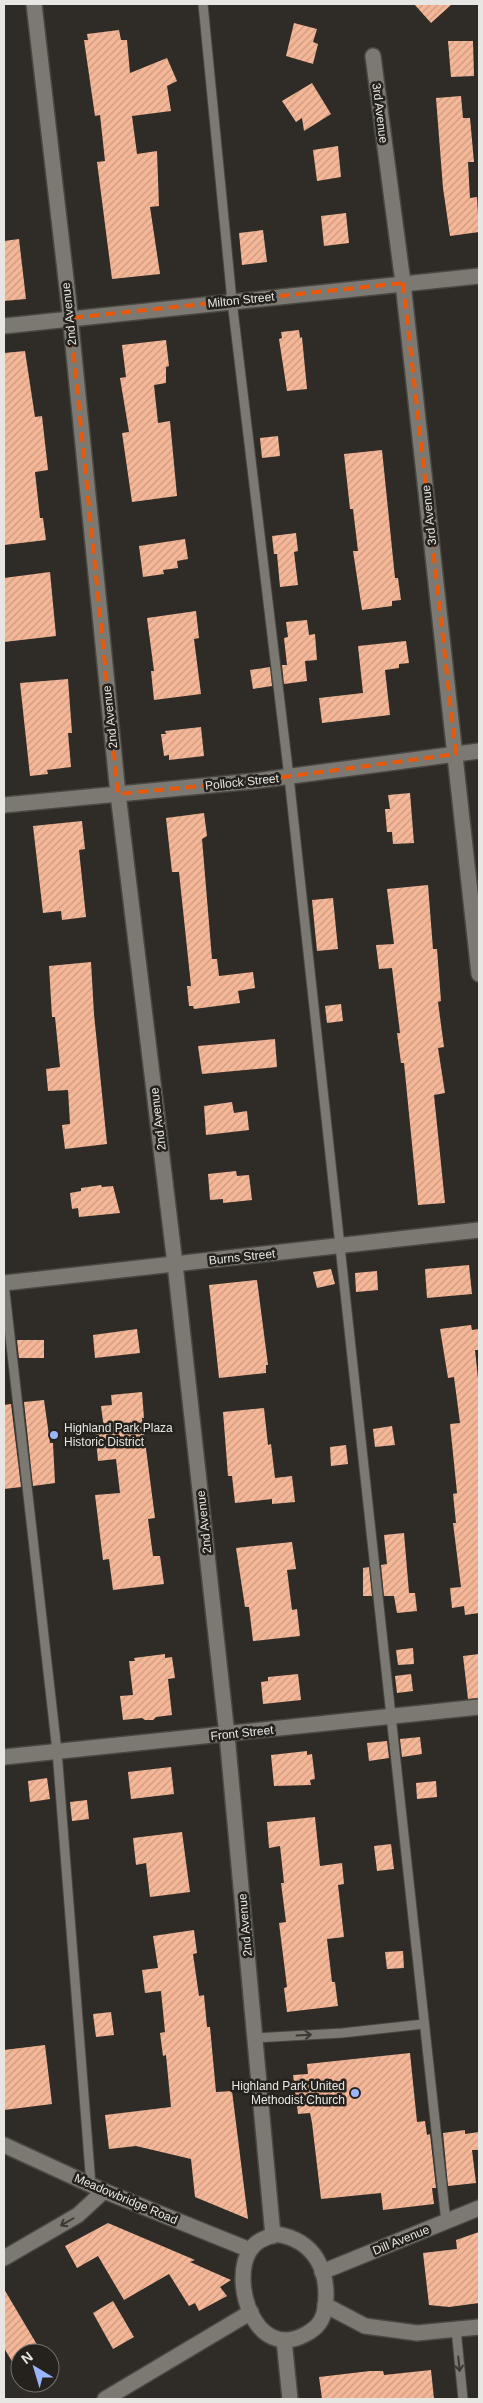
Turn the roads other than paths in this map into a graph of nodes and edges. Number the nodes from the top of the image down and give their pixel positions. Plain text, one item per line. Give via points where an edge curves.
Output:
1 (34, 4) edge
2 (203, 4) edge
3 (373, 56) dead end
4 (479, 276) edge
5 (403, 283) junction
6 (232, 301) junction
7 (70, 318) junction
8 (4, 326) edge
9 (479, 751) edge
10 (456, 754) junction
11 (289, 776) junction
12 (118, 794) junction
13 (4, 805) edge
14 (479, 974) edge
15 (479, 1230) edge
16 (339, 1246) junction
17 (175, 1264) junction
18 (4, 1283) edge
19 (479, 1707) edge
20 (390, 1716) junction
21 (227, 1735) junction
22 (57, 1751) junction
23 (4, 1757) edge
24 (424, 2024) junction
25 (255, 2038) junction
26 (4, 2145) edge
27 (97, 2188) junction
28 (479, 2208) edge
29 (446, 2222) junction
30 (273, 2236) junction
31 (250, 2250) junction
32 (4, 2258) edge
33 (322, 2272) junction
34 (325, 2305) junction
35 (251, 2312) junction
36 (479, 2327) edge
37 (456, 2329) junction
38 (284, 2340) junction
39 (104, 2399) edge
40 (290, 2399) edge
41 (463, 2399) edge

1 - 7 street, 2nd Avenue
2 - 6 lane
3 - 5 street, 3rd Avenue
4 - 5 street, Milton Street
5 - 6 street, Milton Street
5 - 10 street, 3rd Avenue
6 - 7 street, Milton Street
6 - 11 lane
7 - 8 street, Milton Street
7 - 12 street, 2nd Avenue
9 - 10 street, Pollock Street
10 - 11 street, Pollock Street
10 - 14 street, 3rd Avenue
11 - 12 street, Pollock Street
11 - 16 lane
12 - 13 street, Pollock Street
12 - 17 street, 2nd Avenue
15 - 16 street, Burns Street
16 - 17 street, Burns Street
16 - 20 lane
17 - 18 street, Burns Street
17 - 21 street, 2nd Avenue
18 - 22 lane
19 - 20 street, Front Street
20 - 21 street, Front Street
20 - 24 lane
21 - 22 street, Front Street
21 - 25 street, 2nd Avenue
22 - 23 street, Front Street
22 - 27 lane
25 -> 24 lane
24 - 29 lane
25 - 30 street, 2nd Avenue
26 - 27 street, Meadowbridge Road
27 - 31 street, Meadowbridge Road
27 -> 32 street via 78,2215
28 - 29 street, Dill Avenue
29 - 33 street, Dill Avenue
30 - 31 street via 262,2239
30 - 33 street via 293,2237 307,2248
31 - 35 street via 244,2279
33 - 34 street
34 - 37 street via 365,2326 418,2333
34 - 38 street via 323,2317 316,2328 303,2336
35 - 38 street via 266,2336
35 - 39 street
36 - 37 street
37 -> 41 lane
38 - 40 street

